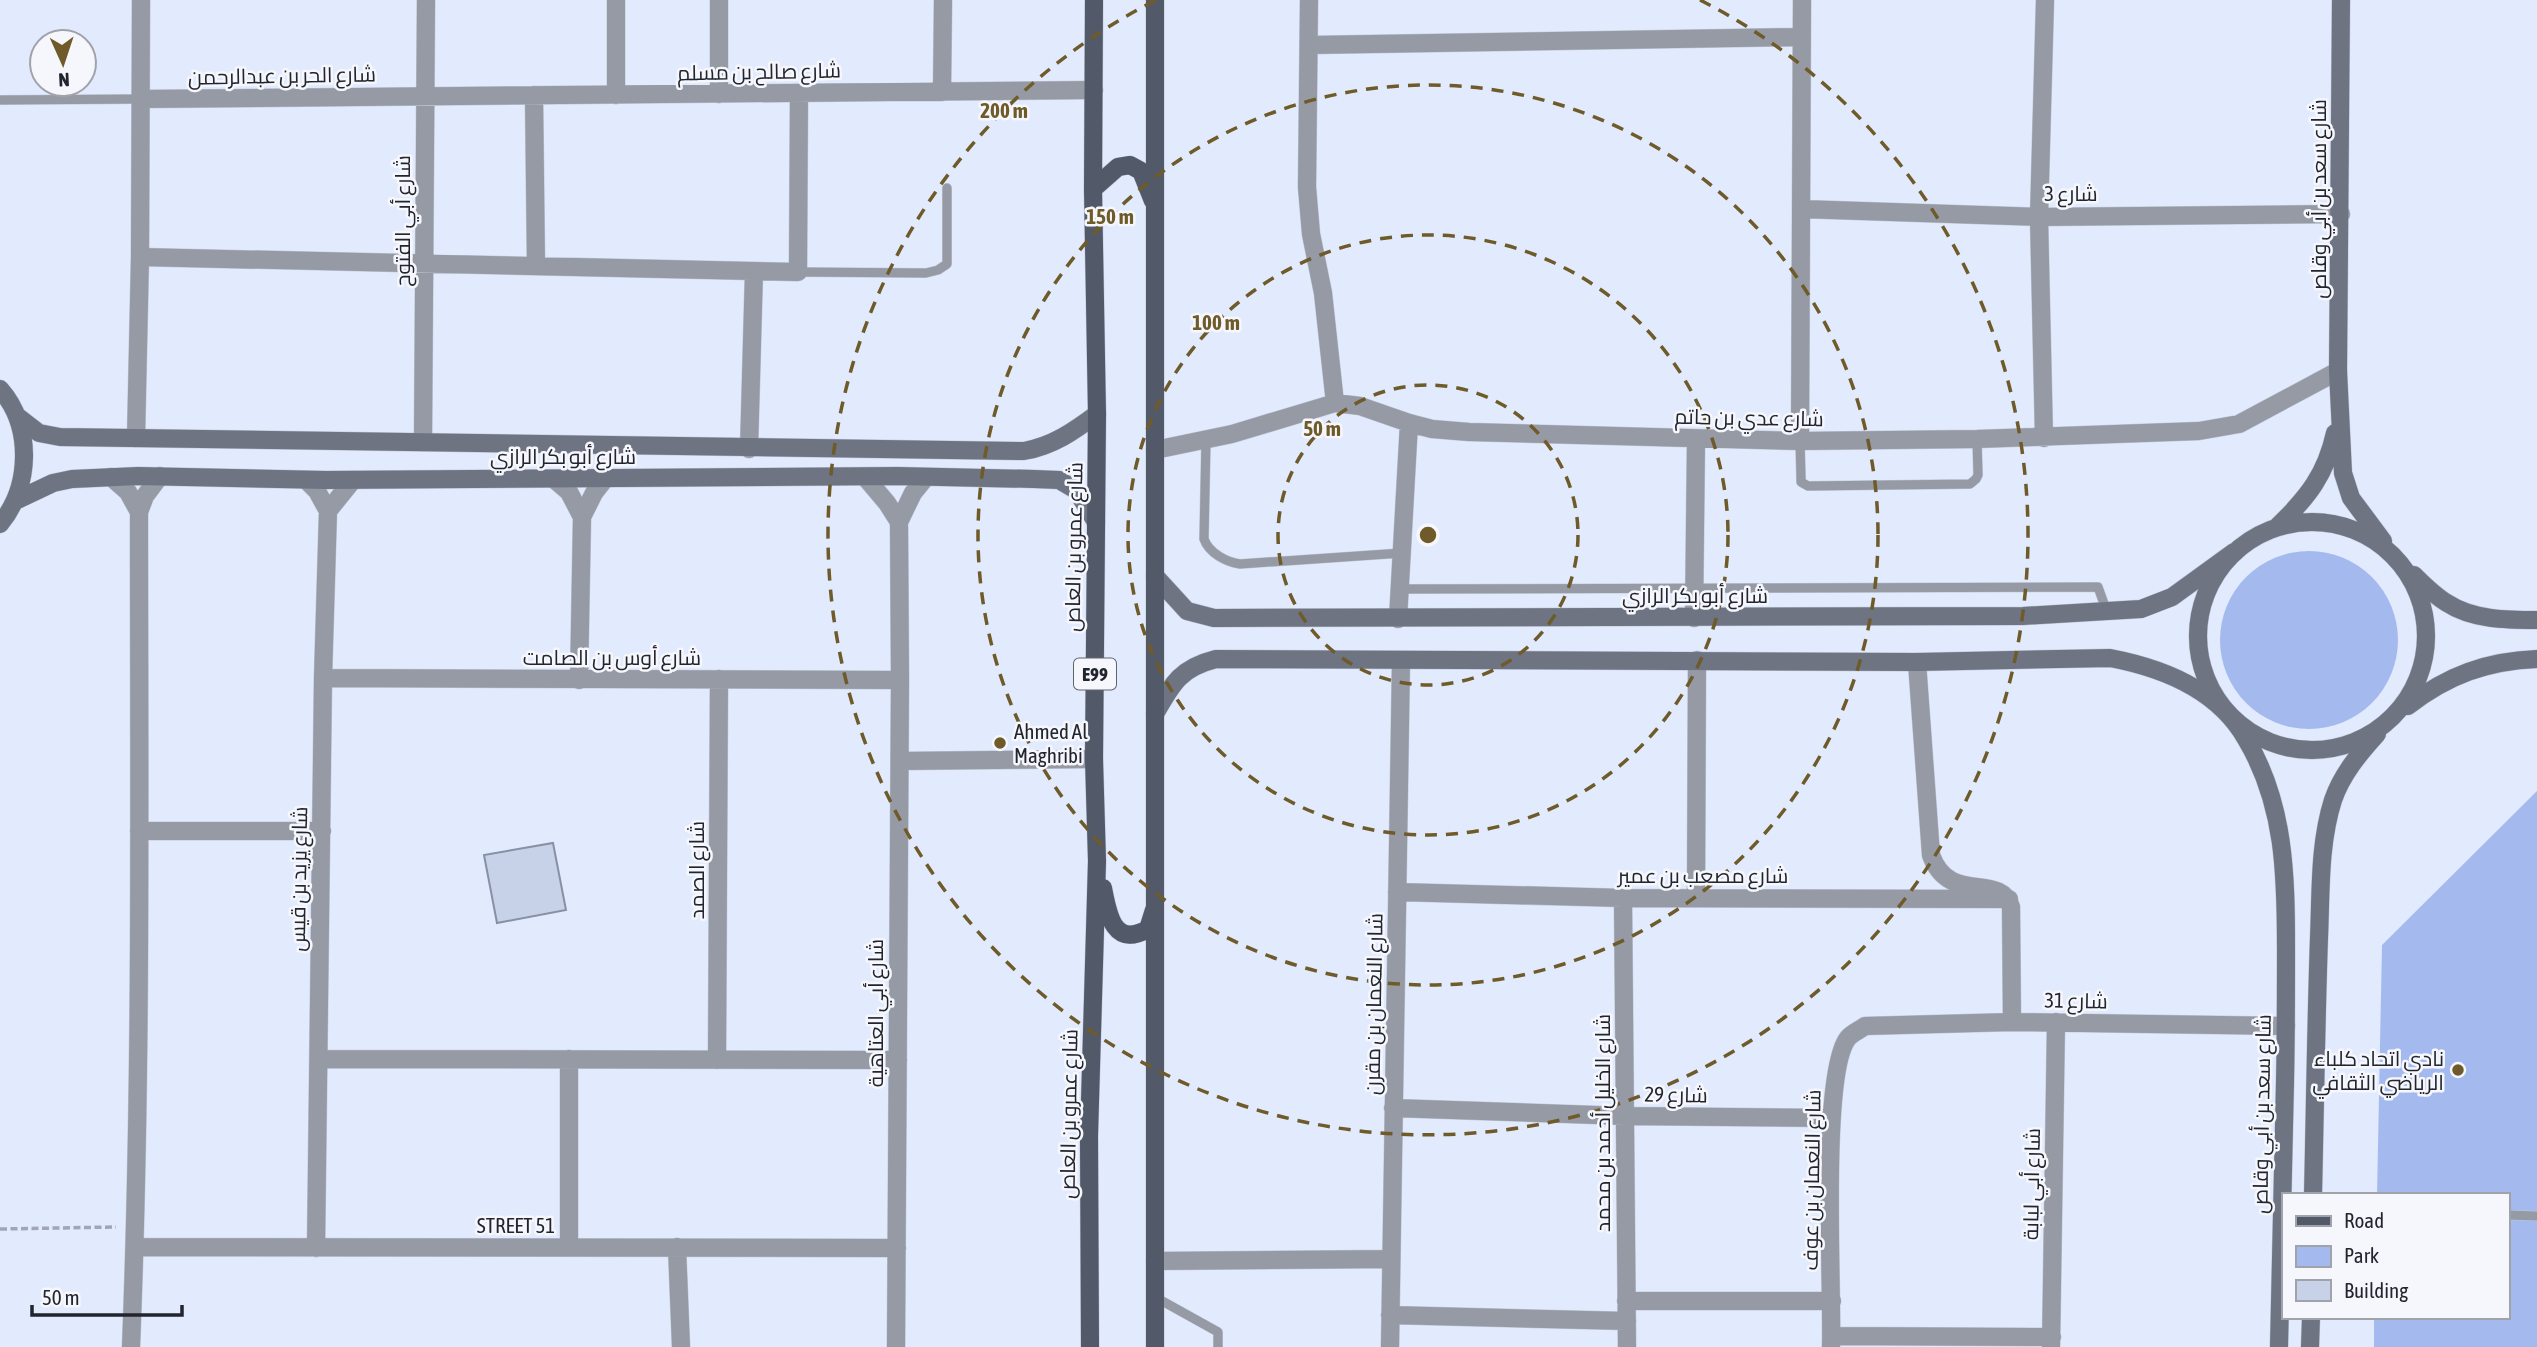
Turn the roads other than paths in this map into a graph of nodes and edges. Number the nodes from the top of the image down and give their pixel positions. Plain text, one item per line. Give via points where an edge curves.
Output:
1 (141, 0) edge
2 (426, 0) edge
3 (616, 0) edge
4 (719, 0) edge
5 (943, 0) edge
6 (1094, 0) edge
7 (1155, 0) edge
8 (1309, 0) edge
9 (1802, 0) edge
10 (2045, 0) edge
11 (2341, 0) edge
12 (1801, 37) junction
13 (1310, 45) junction
14 (1094, 90) junction
15 (942, 92) junction
16 (799, 93) junction
17 (719, 94) junction
18 (534, 95) junction
19 (616, 95) junction
20 (425, 96) junction
21 (140, 99) junction
22 (0, 100) edge
23 (947, 188) dead end
24 (1093, 189) junction
25 (1801, 209) junction
26 (1157, 211) junction
27 (2341, 214) junction
28 (2039, 216) junction
29 (140, 257) junction
30 (424, 263) junction
31 (536, 266) junction
32 (754, 271) junction
33 (798, 272) junction
34 (2338, 371) junction
35 (0, 389) edge
36 (2341, 398) junction
37 (1335, 402) junction
38 (1097, 414) junction
39 (17, 416) junction
40 (1409, 423) junction
41 (136, 438) junction
42 (2044, 438) junction
43 (1977, 439) junction
44 (1206, 440) junction
45 (1696, 440) junction
46 (1800, 441) junction
47 (423, 442) junction
48 (749, 449) junction
49 (1155, 450) junction
50 (160, 476) junction
51 (111, 477) junction
52 (865, 477) junction
53 (926, 477) junction
54 (605, 479) junction
55 (306, 480) junction
56 (353, 480) junction
57 (555, 480) junction
58 (15, 501) junction
59 (328, 511) junction
60 (139, 512) junction
61 (582, 517) junction
62 (899, 522) junction
63 (1096, 522) junction
64 (0, 524) edge
65 (2278, 526) junction
66 (2234, 552) junction
67 (1402, 553) junction
68 (2400, 562) junction
69 (1155, 576) junction
70 (1694, 588) junction
71 (1401, 589) junction
72 (2107, 612) junction
73 (1694, 618) junction
74 (1398, 619) junction
75 (2537, 620) edge
76 (2537, 659) edge
77 (1697, 660) junction
78 (1401, 661) junction
79 (1917, 662) junction
80 (323, 678) junction
81 (719, 679) junction
82 (579, 680) junction
83 (900, 680) junction
84 (2227, 713) junction
85 (1154, 714) junction
86 (2388, 721) junction
87 (1094, 759) junction
88 (900, 761) junction
89 (139, 831) junction
90 (321, 831) junction
91 (1097, 861) junction
92 (1397, 892) junction
93 (1623, 898) junction
94 (1696, 898) junction
95 (2008, 899) junction
96 (1157, 900) junction
97 (2012, 1022) junction
98 (2056, 1022) junction
99 (1866, 1026) joint
100 (2286, 1026) junction
101 (318, 1059) junction
102 (569, 1059) junction
103 (717, 1060) junction
104 (898, 1060) junction
105 (1394, 1108) junction
106 (1625, 1116) junction
107 (1831, 1118) junction
108 (2282, 1193) edge
109 (2313, 1193) edge
110 (2282, 1209) edge
111 (2509, 1215) edge
112 (2537, 1216) edge
113 (135, 1247) junction
114 (569, 1247) junction
115 (677, 1247) junction
116 (316, 1248) junction
117 (897, 1248) junction
118 (1391, 1259) junction
119 (1155, 1261) junction
120 (1155, 1297) junction
121 (1626, 1301) junction
122 (1832, 1301) junction
123 (1390, 1315) junction
124 (2311, 1319) edge
125 (1627, 1321) junction
126 (1832, 1342) edge
127 (2051, 1342) edge
128 (131, 1347) edge
129 (681, 1347) edge
130 (896, 1347) edge
131 (1090, 1347) edge
132 (1155, 1347) edge
133 (1218, 1347) edge
134 (1390, 1347) edge
135 (1627, 1347) edge
136 (2279, 1347) edge
137 (2310, 1347) edge

1 - 21 street
2 - 20 street, شارع أبي الفتوح
3 - 19 street
4 - 17 street
5 - 15 street
6 - 14 main road, شارع عمرو بن العاص / E99
7 - 26 main road
8 - 13 street
9 - 12 street
10 - 28 street
11 - 27 street, شارع سعد بن أبي وقاص
12 - 13 street
12 - 25 street
13 - 37 street via 1307,187
14 - 15 street, شارع صالح بن مسلم
14 - 24 main road, شارع عمرو بن العاص / E99
15 - 16 street, شارع صالح بن مسلم
16 - 17 street, شارع صالح بن مسلم
16 - 33 street
17 - 19 street, شارع صالح بن مسلم
18 - 19 street, شارع صالح بن مسلم
18 - 20 street, شارع صالح بن مسلم
18 - 31 street
20 - 21 street, شارع الحر بن عبدالرحمن
20 - 30 street, شارع أبي الفتوح
21 - 22 lane
21 - 29 street
23 - 33 lane via 947,264 939,270
24 - 26 main road via 1118,167 1130,165 1141,171
24 - 38 main road, شارع عمرو بن العاص / E99
25 - 28 street, شارع 3
25 - 46 street
26 - 49 main road
27 - 28 street, شارع 3
27 - 34 street, شارع سعد بن أبي وقاص
28 - 42 street
29 - 30 street
29 - 41 street
30 - 31 street
30 - 47 street, شارع أبي الفتوح
31 - 32 street
32 - 33 street
32 - 48 street
34 - 36 street, شارع سعد بن أبي وقاص
34 - 42 street, شارع عدي بن حاتم via 2239,424 2199,431
35 - 39 street
36 - 65 street, شارع سعد بن أبي وقاص via 2328,463 2305,500
36 - 68 street, شارع سعد بن أبي وقاص via 2343,473 2351,498
37 - 40 street, شارع عدي بن حاتم
37 - 44 street, شارع عدي بن حاتم
38 - 48 street, شارع أبو بكر الرازي via 1056,441 1024,451
38 - 63 main road, شارع عمرو بن العاص / E99
39 - 41 street, شارع أبو بكر الرازي via 39,433 60,437
39 - 58 street via 24,444 24,473
40 - 45 street, شارع عدي بن حاتم via 1469,432
40 - 67 street
41 - 47 street, شارع أبو بكر الرازي
42 - 43 street, شارع عدي بن حاتم
43 - 46 street, شارع عدي بن حاتم
43 - 46 lane via 1978,475 1970,484 1808,486 1801,482
44 - 49 street, شارع عدي بن حاتم
44 - 67 lane via 1204,539 1226,561 1240,564
45 - 46 street, شارع عدي بن حاتم
45 - 70 street
47 - 48 street, شارع أبو بكر الرازي
49 - 69 main road
50 - 51 street, شارع أبو بكر الرازي
50 - 55 street, شارع أبو بكر الرازي
50 - 60 street
51 - 58 street, شارع أبو بكر الرازي via 53,483
51 - 60 street via 128,492
52 - 53 street, شارع أبو بكر الرازي
52 - 54 street, شارع أبو بكر الرازي
52 - 62 street
53 - 62 street
53 - 63 street, شارع أبو بكر الرازي via 1059,480 1076,490
54 - 57 street, شارع أبو بكر الرازي
54 - 61 street
55 - 56 street, شارع أبو بكر الرازي
55 - 59 street
56 - 57 street, شارع أبو بكر الرازي
56 - 59 street
57 - 61 street via 569,492
58 - 64 street
59 - 80 street, شارع يزيد بن قيس
60 - 89 street
61 - 82 street
62 - 83 street, شارع أبي العتاهية
63 - 87 main road, شارع عمرو بن العاص / E99
65 - 66 street
65 - 68 street via 2329,522 2354,529 2376,540
66 - 72 street, شارع أبو بكر الرازي via 2172,597 2141,609
66 - 84 street via 2205,594 2197,644 2202,669
67 - 71 street
68 - 75 street via 2448,604 2473,615
68 - 86 street via 2417,589 2427,636 2417,683
69 - 74 street, شارع أبو بكر الرازي via 1187,611 1214,618
69 - 85 main road
70 - 71 lane
70 - 72 lane via 2098,587
70 - 73 street
71 - 74 street
72 - 73 street, شارع أبو بكر الرازي via 2022,617
73 - 74 street, شارع أبو بكر الرازي
76 - 86 street via 2487,664 2456,676
77 - 78 street
77 - 79 street
77 - 94 street
78 - 85 street via 1216,659 1186,671
78 - 92 street, شارع النعمان بن مقرن
79 - 84 street via 2110,658 2139,663 2182,680
79 - 95 street via 1931,855 1946,879 1997,890
80 - 82 street, شارع أوس بن الصامت
80 - 90 street, شارع يزيد بن قيس
81 - 82 street, شارع أوس بن الصامت
81 - 83 street, شارع أوس بن الصامت
81 - 103 street, شارع الصمد
83 - 88 street, شارع أبي العتاهية
84 - 86 street via 2269,742 2318,750 2344,746
84 - 100 street, شارع سعد بن أبي وقاص via 2245,737 2270,789 2279,826 2286,882
85 - 96 main road
86 - 109 street via 2355,758 2339,785 2324,843
87 - 88 street
87 - 91 main road, شارع عمرو بن العاص / E99
88 - 104 street, شارع أبي العتاهية
89 - 90 street
89 - 113 street
90 - 101 street, شارع يزيد بن قيس
91 - 96 main road via 1116,930 1138,935 1148,929
91 - 131 main road, شارع عمرو بن العاص / E99 via 1089,1136
92 - 93 street, شارع مصعب بن عمير
92 - 105 street, شارع النعمان بن مقرن
93 - 94 street, شارع مصعب بن عمير
93 - 106 street, شارع الخليل أحمد بن محمد
94 - 95 street, شارع مصعب بن عمير
95 - 97 street
96 - 119 main road
97 - 98 street, شارع 31
97 - 99 street, شارع 31
98 - 100 street, شارع 31
98 - 127 street, شارع أبي لبابة
99 - 107 street, شارع النعمان بن عوف via 1848,1038 1837,1063
100 - 108 street, شارع سعد بن أبي وقاص
101 - 102 street
101 - 116 street, شارع يزيد بن قيس
102 - 103 street
102 - 114 street
103 - 104 street
104 - 117 street, شارع أبي العتاهية
105 - 106 street, شارع 29
105 - 118 street, شارع النعمان بن مقرن
106 - 107 street, شارع 29
106 - 121 street, شارع الخليل أحمد بن محمد
107 - 122 street, شارع النعمان بن عوف
110 - 136 street, شارع سعد بن أبي وقاص
111 - 112 lane
113 - 116 street, STREET 51
113 - 128 street
114 - 115 street, STREET 51
114 - 116 street, STREET 51
115 - 117 street, STREET 51
115 - 129 street
117 - 130 street, شارع أبي العتاهية
118 - 119 street
118 - 123 street, شارع النعمان بن مقرن
119 - 120 main road
120 - 132 main road
120 - 133 lane via 1219,1332
121 - 122 street
121 - 125 street, شارع الخليل أحمد بن محمد
122 - 126 street, شارع النعمان بن عوف
123 - 125 street
123 - 134 street, شارع النعمان بن مقرن
124 - 137 street
125 - 135 street, شارع الخليل أحمد بن محمد
126 - 127 street

